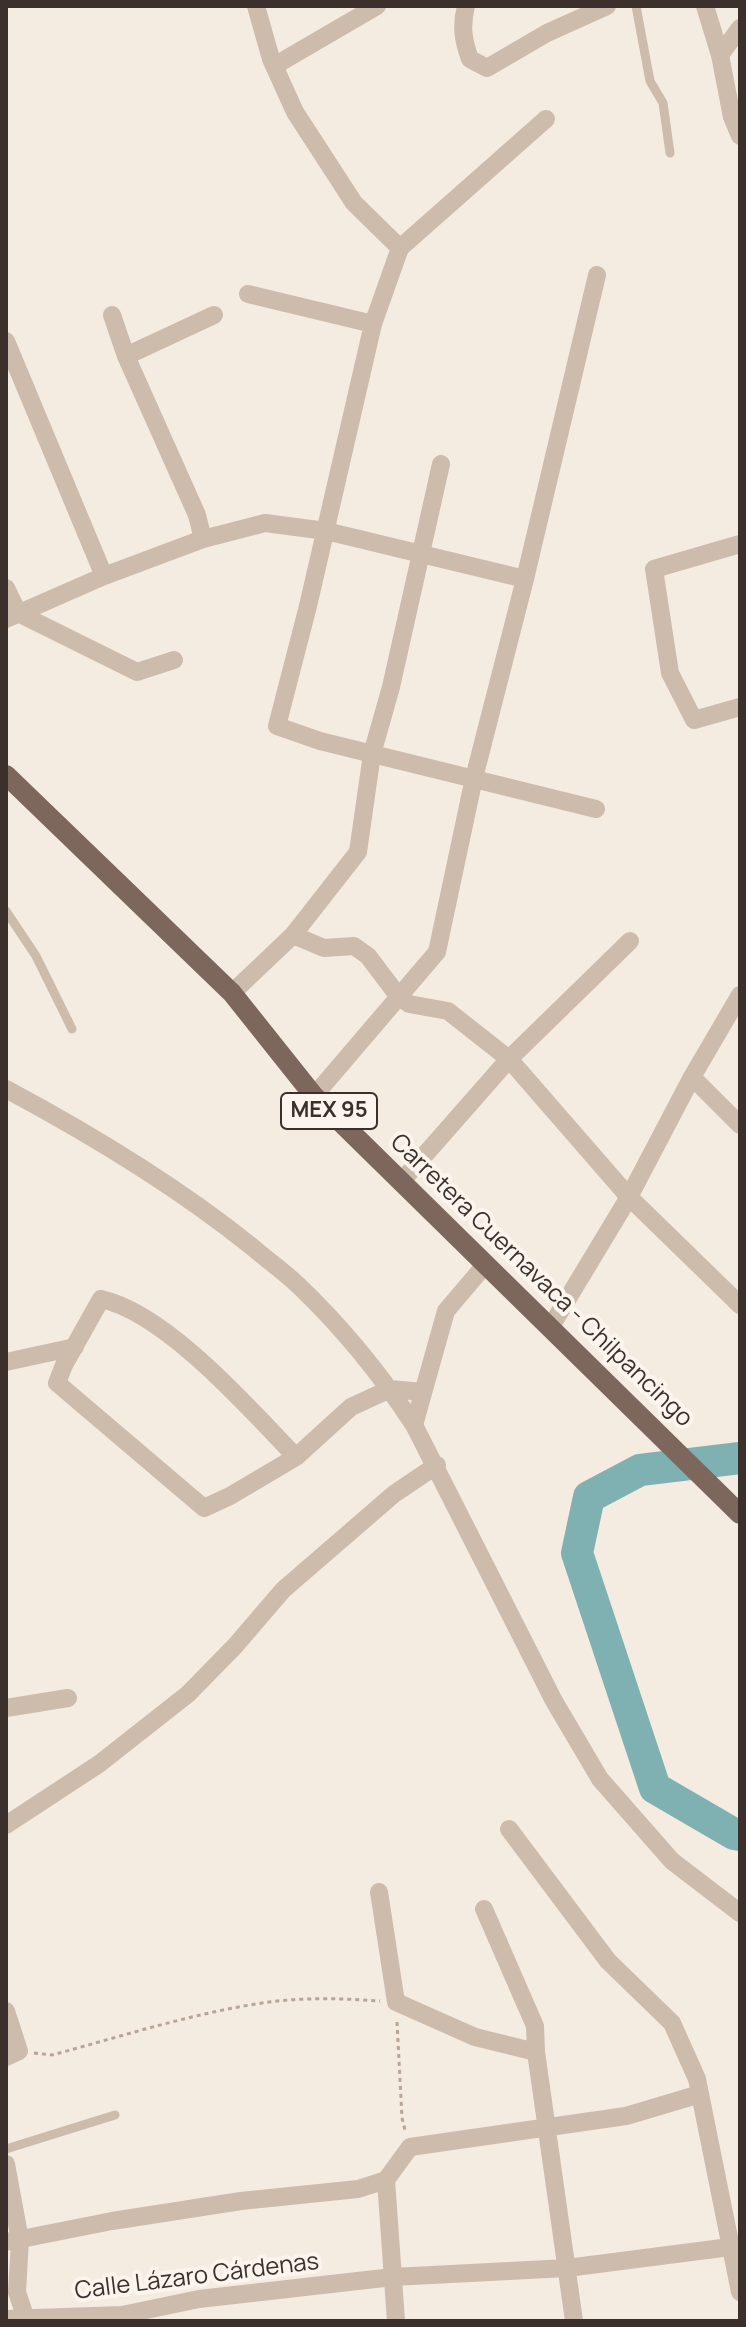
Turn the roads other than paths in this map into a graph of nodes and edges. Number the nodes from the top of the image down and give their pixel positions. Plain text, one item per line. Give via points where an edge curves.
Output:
1 (256, 6) edge
2 (377, 6) edge
3 (466, 6) edge
4 (607, 6) edge
5 (636, 6) edge
6 (705, 6) edge
7 (740, 28) edge
8 (720, 55) junction
9 (274, 66) junction
10 (546, 119) dead end
11 (740, 136) edge
12 (670, 153) dead end
13 (400, 248) junction
14 (597, 275) dead end
15 (248, 294) dead end
16 (112, 315) dead end
17 (214, 315) dead end
18 (373, 324) junction
19 (6, 341) edge
20 (126, 356) junction
21 (441, 464) dead end
22 (326, 531) junction
23 (203, 539) junction
24 (740, 544) edge
25 (422, 554) junction
26 (104, 576) junction
27 (525, 579) junction
28 (6, 588) edge
29 (12, 616) edge
30 (174, 660) dead end
31 (740, 707) edge
32 (372, 754) junction
33 (6, 776) edge
34 (474, 778) junction
35 (596, 809) dead end
36 (6, 911) edge
37 (293, 935) junction
38 (630, 941) dead end
39 (232, 993) junction
40 (740, 995) edge
41 (399, 997) junction
42 (72, 1029) dead end
43 (509, 1059) junction
44 (692, 1077) junction
45 (6, 1089) edge
46 (314, 1096) junction
47 (740, 1125) edge
48 (401, 1182) junction
49 (629, 1197) junction
50 (485, 1265) junction
51 (740, 1305) edge
52 (550, 1328) junction
53 (75, 1347) junction
54 (10, 1358) edge
55 (390, 1389) junction
56 (423, 1392) junction
57 (414, 1425) junction
58 (296, 1457) junction
59 (437, 1465) junction
60 (740, 1514) edge
61 (68, 1698) dead end
62 (6, 1708) edge
63 (6, 1825) edge
64 (509, 1829) dead end
65 (379, 1892) dead end
66 (484, 1909) dead end
67 (740, 1913) edge
68 (6, 2011) edge
69 (536, 2052) junction
70 (12, 2054) edge
71 (700, 2094) junction
72 (115, 2115) dead end
73 (547, 2125) junction
74 (6, 2149) edge
75 (6, 2164) edge
76 (386, 2180) junction
77 (13, 2241) edge
78 (730, 2247) junction
79 (567, 2268) junction
80 (393, 2277) junction
81 (740, 2292) edge
82 (6, 2319) edge
83 (26, 2319) junction
84 (396, 2321) edge
85 (574, 2321) edge

1 - 9 street
2 - 9 street
3 - 4 street via 463,41 470,59 487,68
5 - 12 lane via 650,81 663,103
6 - 8 street
7 - 8 street
8 - 11 street
9 - 13 street via 295,112 354,203
10 - 13 street
13 - 18 street
14 - 27 street
15 - 18 street
16 - 20 street
17 - 20 street
18 - 22 street
19 - 26 street
20 - 23 street
21 - 25 street
22 - 23 street via 265,523
22 - 25 street
22 - 32 street via 277,726
23 - 26 street
24 - 31 street via 654,569 670,673 694,720
25 - 27 street
25 - 32 street
26 - 29 street
27 - 34 street
28 - 29 street
29 - 30 street via 137,672
32 - 34 street
32 - 37 street via 358,852
33 - 39 main road, Carretera Cuernavaca - Chilpancingo / MEX 95
34 - 35 street
34 - 41 street via 437,952
36 - 42 lane via 36,956
37 - 39 street
37 - 41 street via 324,948 354,946
38 - 43 street
39 - 46 main road, Carretera Cuernavaca - Chilpancingo / MEX 95
40 - 44 street
41 - 43 street via 448,1011
41 - 46 street
43 - 48 street
43 - 49 street
44 - 47 street
44 - 49 street
45 - 55 street via 87,1132 212,1215 298,1284
46 - 48 main road, Carretera Cuernavaca - Chilpancingo / MEX 95
48 - 50 main road, Carretera Cuernavaca - Chilpancingo / MEX 95
49 - 51 street
49 - 52 street
50 - 52 main road, Carretera Cuernavaca - Chilpancingo / MEX 95
50 - 56 street via 446,1311
52 - 60 main road, Carretera Cuernavaca - Chilpancingo / MEX 95
53 - 54 street
53 - 58 street via 101,1299 119,1303 206,1366
53 - 58 street via 57,1383 204,1508
55 - 56 street
55 - 57 street
55 - 58 street via 351,1407
56 - 57 street
57 - 59 street
59 - 63 street via 394,1494 283,1590 188,1694 99,1764
59 - 67 street via 554,1701 600,1779 672,1861
61 - 62 street
64 - 71 street via 608,1961 672,2023
65 - 69 street via 396,2002 475,2037
66 - 69 street via 535,2026
68 - 70 street
69 - 73 street
71 - 73 street via 626,2116
71 - 78 street
72 - 74 lane
73 - 76 street via 410,2147
73 - 79 street
75 - 77 street
76 - 77 street via 358,2189 241,2201
76 - 80 street
77 - 83 street via 17,2292
78 - 79 street, Calle Lázaro Cárdenas
78 - 81 street
79 - 80 street, Calle Lázaro Cárdenas
79 - 85 street
80 - 83 street, Calle Lázaro Cárdenas via 199,2299 122,2315
80 - 84 street
82 - 83 street, Calle Lázaro Cárdenas

